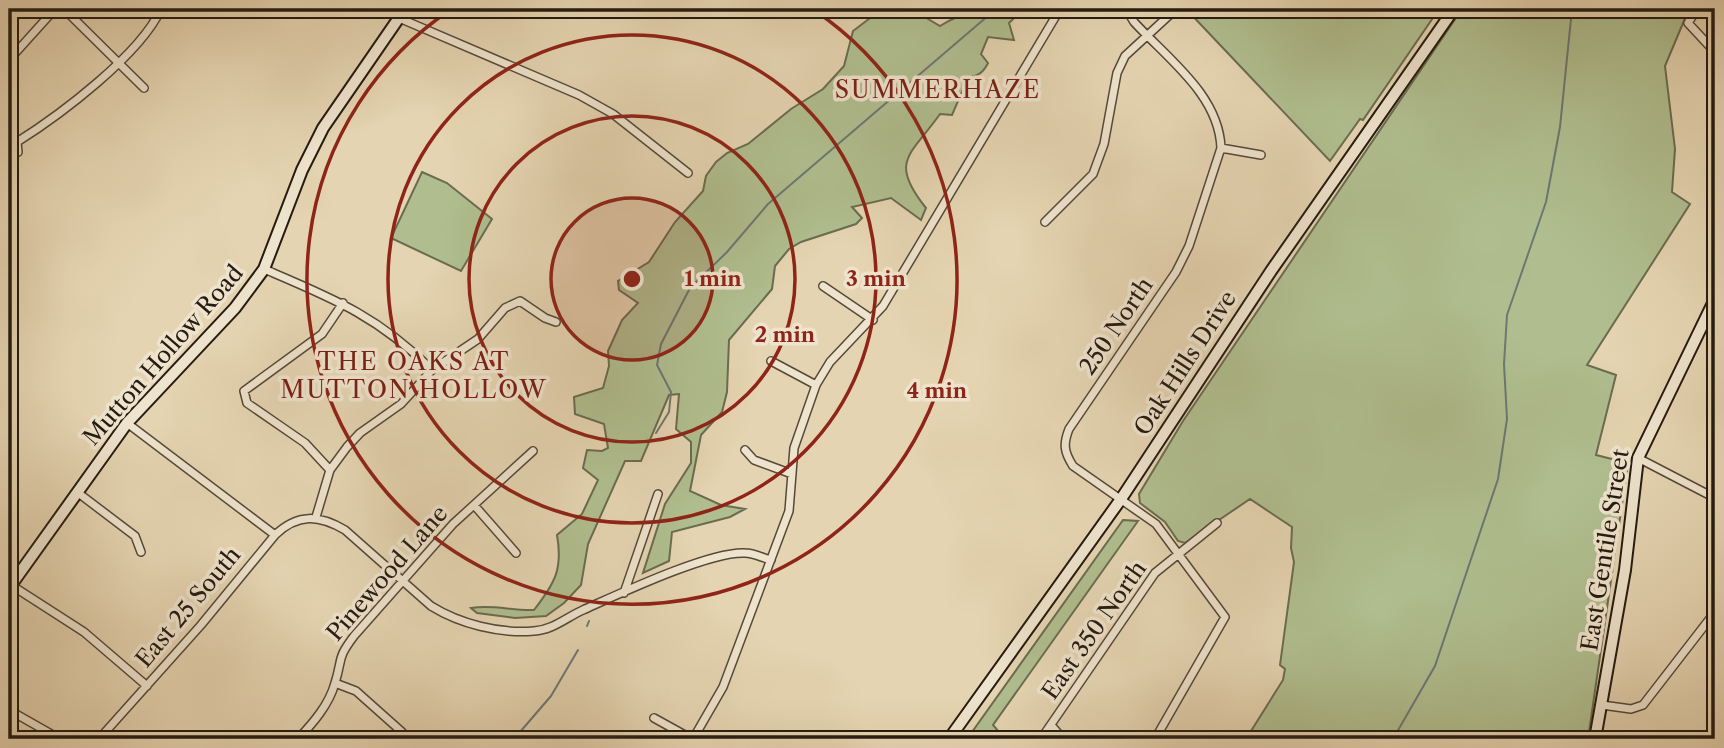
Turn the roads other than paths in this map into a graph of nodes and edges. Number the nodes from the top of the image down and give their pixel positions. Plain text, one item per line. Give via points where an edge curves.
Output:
1 (55, 9) edge
2 (64, 9) edge
3 (161, 9) edge
4 (1060, 9) edge
5 (1126, 9) edge
6 (1176, 9) edge
7 (1454, 9) edge
8 (1697, 9) edge
9 (402, 13) edge
10 (1147, 36) junction
11 (1715, 52) edge
12 (9, 60) edge
13 (119, 60) junction
14 (144, 88) dead end
15 (13, 143) edge
16 (1221, 148) junction
17 (18, 152) dead end
18 (1261, 155) dead end
19 (688, 173) dead end
20 (1045, 222) dead end
21 (264, 269) junction
22 (823, 286) dead end
23 (1715, 299) edge
24 (343, 303) junction
25 (873, 320) junction
26 (556, 322) dead end
27 (771, 361) dead end
28 (432, 370) junction
29 (816, 385) junction
30 (127, 423) junction
31 (745, 450) dead end
32 (533, 451) dead end
33 (1638, 458) junction
34 (330, 470) junction
35 (792, 474) junction
36 (77, 492) junction
37 (658, 494) dead end
38 (1715, 498) edge
39 (1121, 499) junction
40 (474, 505) junction
41 (316, 517) junction
42 (1217, 523) dead end
43 (275, 534) junction
44 (141, 552) dead end
45 (516, 553) dead end
46 (1178, 554) junction
47 (771, 560) junction
48 (403, 581) junction
49 (10, 586) edge
50 (624, 593) junction
51 (1715, 612) edge
52 (335, 683) junction
53 (147, 686) junction
54 (1602, 705) junction
55 (9, 709) edge
56 (654, 718) dead end
57 (1051, 725) junction
58 (402, 732) dead end
59 (60, 739) edge
60 (99, 739) edge
61 (298, 739) edge
62 (692, 739) edge
63 (948, 739) edge
64 (1041, 739) edge
65 (1063, 739) edge
66 (1155, 739) edge
67 (1595, 739) edge

1 - 12 street
2 - 13 street
3 - 13 street via 142,40
4 - 25 street
5 - 10 street
6 - 10 street
7 - 39 street, Oak Hills Drive via 1271,271
8 - 11 street via 1688,23
9 - 19 street via 613,114
9 - 21 street, Mutton Hollow Road via 323,128
10 - 16 street via 1207,100 1216,116
10 - 20 street via 1125,57 1117,73 1104,144 1093,174
13 - 14 street
13 - 15 street via 52,119
15 - 17 street
16 - 18 street
16 - 39 street, 250 North via 1176,272 1064,442 1073,466
21 - 24 street
21 - 30 street, Mutton Hollow Road via 235,309
22 - 25 street
23 - 33 street, East Gentile Street
24 - 28 street via 383,326
24 - 34 street via 322,334 244,391 247,403 305,443
25 - 29 street via 830,362
26 - 28 street via 512,302 478,339
27 - 29 street
28 - 34 street via 401,404 360,433
29 - 35 street via 794,448
30 - 36 street, Mutton Hollow Road
30 - 43 street
31 - 35 street via 754,460
32 - 40 street, Pinewood Lane
33 - 38 street
33 - 54 street, East Gentile Street
34 - 41 street
35 - 47 street via 789,511
36 - 44 street via 135,536
36 - 49 street, Mutton Hollow Road
37 - 50 street
39 - 46 street via 1156,524
39 - 63 street, Oak Hills Drive
40 - 45 street
40 - 48 street, Pinewood Lane
41 - 43 street, East 25 South via 300,518
41 - 48 street via 345,530
42 - 46 street, East 350 North
43 - 53 street, East 25 South
46 - 57 street, East 350 North via 1155,573
46 - 66 street via 1225,617
47 - 50 street via 748,552 726,554
47 - 62 street via 723,687
48 - 50 street via 431,606 460,622 534,631
48 - 52 street, Pinewood Lane via 339,655
49 - 53 street via 83,632
51 - 54 street via 1643,705 1631,709
52 - 58 street via 356,691
52 - 61 street, Pinewood Lane via 316,720
53 - 60 street, East 25 South
54 - 67 street, East Gentile Street
55 - 59 street
56 - 62 street
57 - 64 street, East 350 North
57 - 65 street

